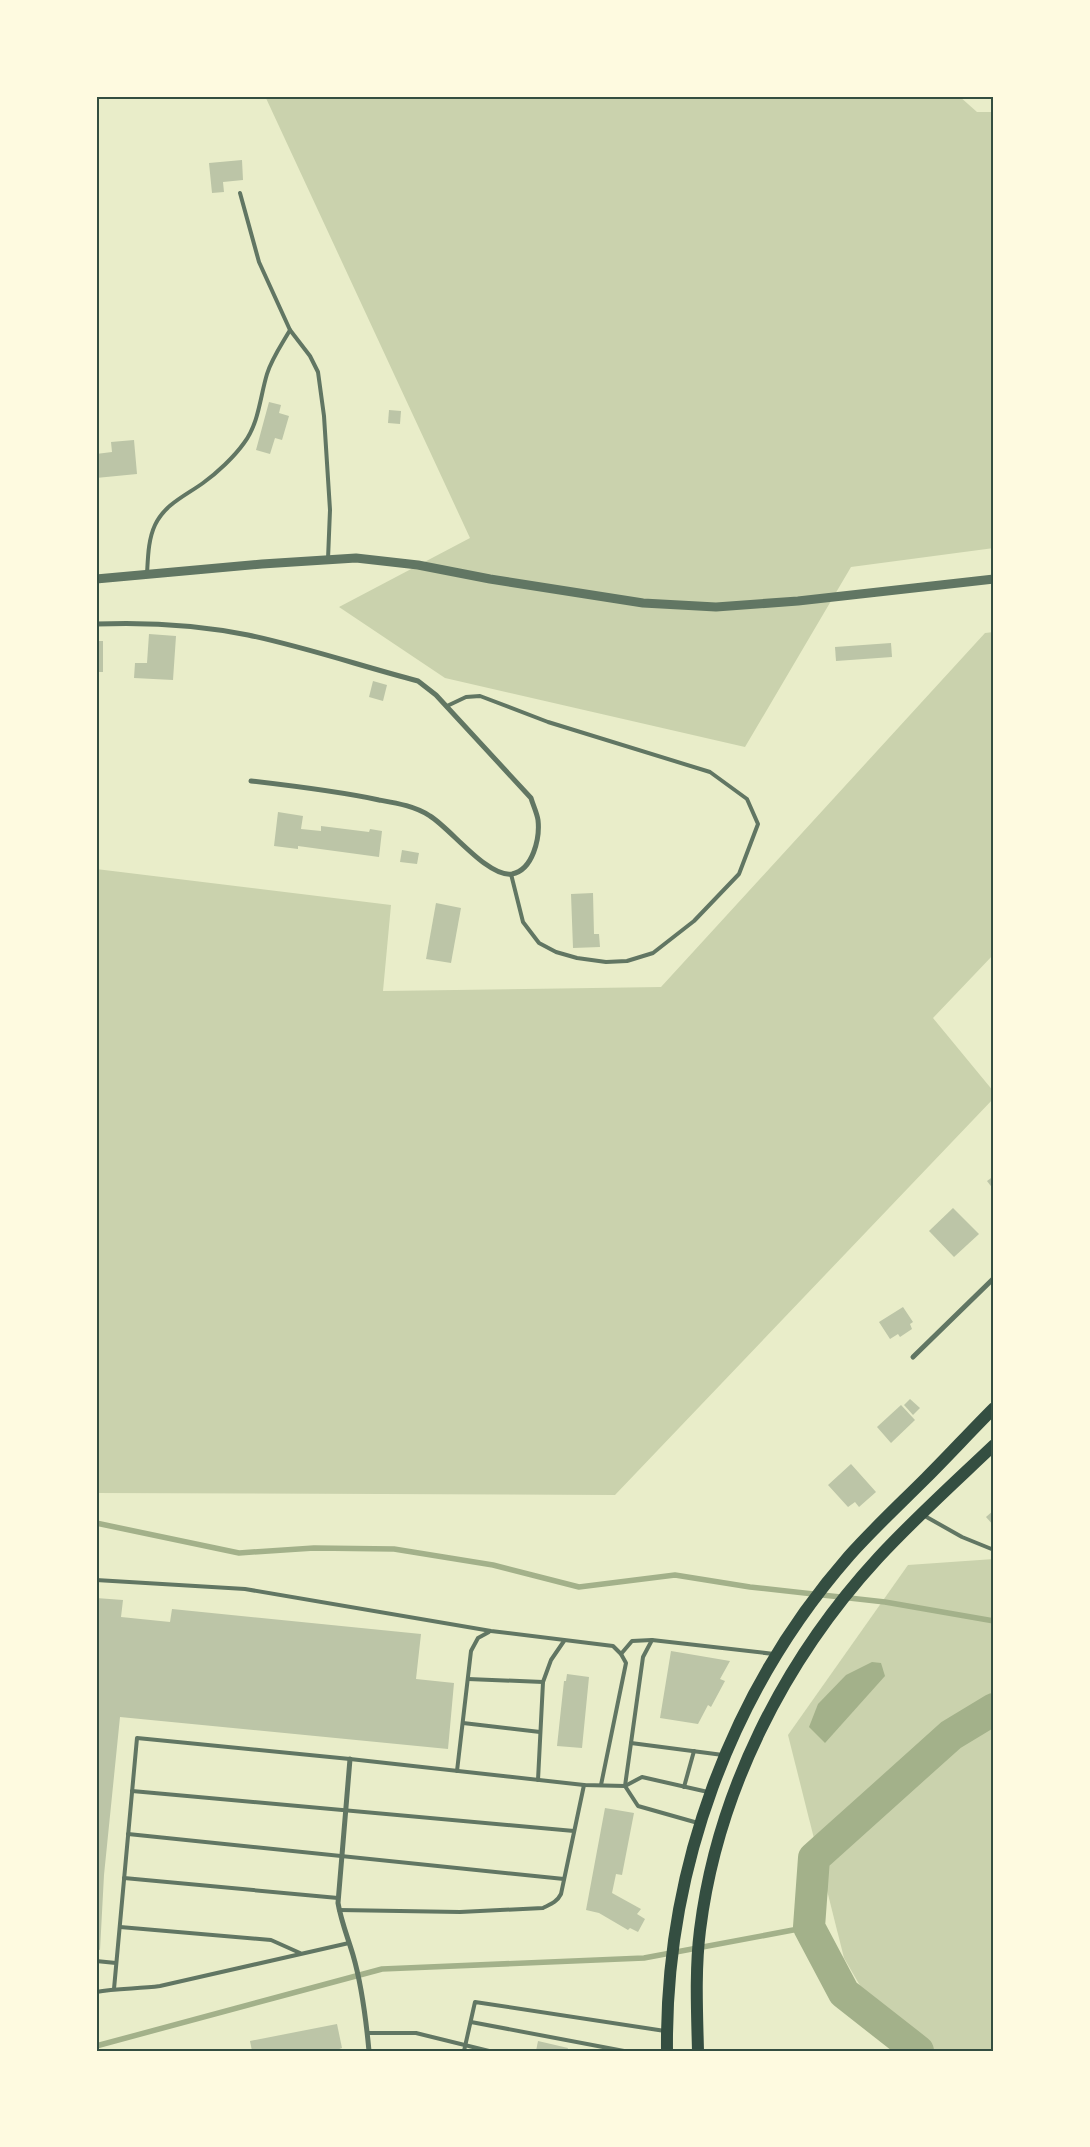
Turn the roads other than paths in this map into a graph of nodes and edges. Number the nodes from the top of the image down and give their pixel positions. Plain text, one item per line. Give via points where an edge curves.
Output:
1 (240, 193) dead end
2 (290, 330) junction
3 (328, 560) junction
4 (146, 575) junction
5 (994, 579) edge
6 (96, 580) edge
7 (96, 624) edge
8 (447, 706) junction
9 (251, 781) dead end
10 (510, 874) junction
11 (992, 1282) edge
12 (913, 1357) dead end
13 (994, 1408) edge
14 (994, 1445) edge
15 (921, 1514) junction
16 (994, 1550) edge
17 (96, 1580) edge
18 (490, 1631) junction
19 (652, 1640) junction
20 (564, 1641) junction
21 (621, 1654) junction
22 (777, 1655) junction
23 (468, 1679) junction
24 (543, 1682) junction
25 (463, 1723) junction
26 (540, 1732) junction
27 (631, 1743) junction
28 (694, 1752) junction
29 (725, 1756) junction
30 (350, 1759) junction
31 (458, 1771) junction
32 (538, 1780) junction
33 (584, 1785) junction
34 (601, 1785) junction
35 (625, 1786) junction
36 (684, 1787) junction
37 (132, 1791) junction
38 (710, 1793) junction
39 (345, 1809) junction
40 (700, 1824) junction
41 (574, 1831) junction
42 (128, 1834) junction
43 (341, 1856) junction
44 (124, 1878) junction
45 (564, 1879) junction
46 (338, 1898) junction
47 (339, 1910) junction
48 (120, 1927) junction
49 (349, 1942) junction
50 (300, 1953) junction
51 (96, 1961) edge
52 (116, 1963) junction
53 (114, 1989) junction
54 (96, 1992) edge
55 (471, 2022) junction
56 (667, 2031) junction
57 (368, 2033) junction
58 (465, 2048) edge
59 (370, 2051) edge
60 (488, 2051) edge
61 (624, 2051) edge
62 (667, 2051) edge
63 (698, 2051) edge

1 - 2 lane via 259,262
2 - 3 lane via 318,372 330,510
2 - 4 lane via 267,374 252,430 244,443 204,483 164,510 150,543
3 - 4 street
3 - 5 street via 356,558 418,565 643,603 716,607
4 - 6 street
7 - 8 street via 132,623 248,635 418,682
8 - 10 street via 531,798 538,820 536,839 530,860 522,870
8 - 10 lane via 480,696 548,722 710,772 747,799 758,824 739,874 694,922 653,953 627,961 577,958 539,944 522,922
9 - 10 street via 338,791 410,806 430,815 492,869
11 - 12 street
13 - 22 highway via 849,1556 809,1606
14 - 15 highway
15 - 16 lane via 962,1538
15 - 63 highway via 877,1559 816,1635 769,1714 731,1800 709,1878 700,1931
17 - 18 lane via 245,1589
18 - 20 lane
18 - 23 lane via 478,1638 472,1651
19 - 21 lane via 632,1641
19 - 22 lane
19 - 27 lane via 643,1657
20 - 21 lane via 613,1646
20 - 24 lane via 551,1660
21 - 34 lane via 626,1663
22 - 29 highway
23 - 24 lane
23 - 25 lane
24 - 26 lane
25 - 26 lane
25 - 31 lane
26 - 32 lane
27 - 28 lane
27 - 35 lane
28 - 29 lane
28 - 36 lane
29 - 38 highway
30 - 31 lane
30 - 37 lane via 137,1738
30 - 39 street
31 - 32 lane
32 - 33 lane
33 - 34 lane
33 - 41 lane
34 - 35 lane
35 - 36 lane via 642,1777
35 - 40 lane via 638,1806
36 - 38 lane
37 - 39 lane
37 - 42 lane
38 - 40 highway
39 - 41 lane
39 - 43 street
40 - 56 highway via 675,1929
41 - 45 lane
42 - 43 lane
42 - 44 lane
43 - 45 lane
43 - 46 street
44 - 46 lane
44 - 48 lane
45 - 47 lane via 558,1900 543,1908 460,1912
46 - 47 street
47 - 49 street
48 - 50 lane via 271,1940
48 - 52 lane
49 - 50 lane
49 - 57 street
50 - 53 lane via 160,1986
51 - 52 lane
52 - 53 lane
53 - 54 lane
55 - 56 lane via 475,2002
55 - 58 lane
55 - 61 lane
56 - 62 highway
57 - 58 lane via 416,2033
57 - 59 street
58 - 60 lane

